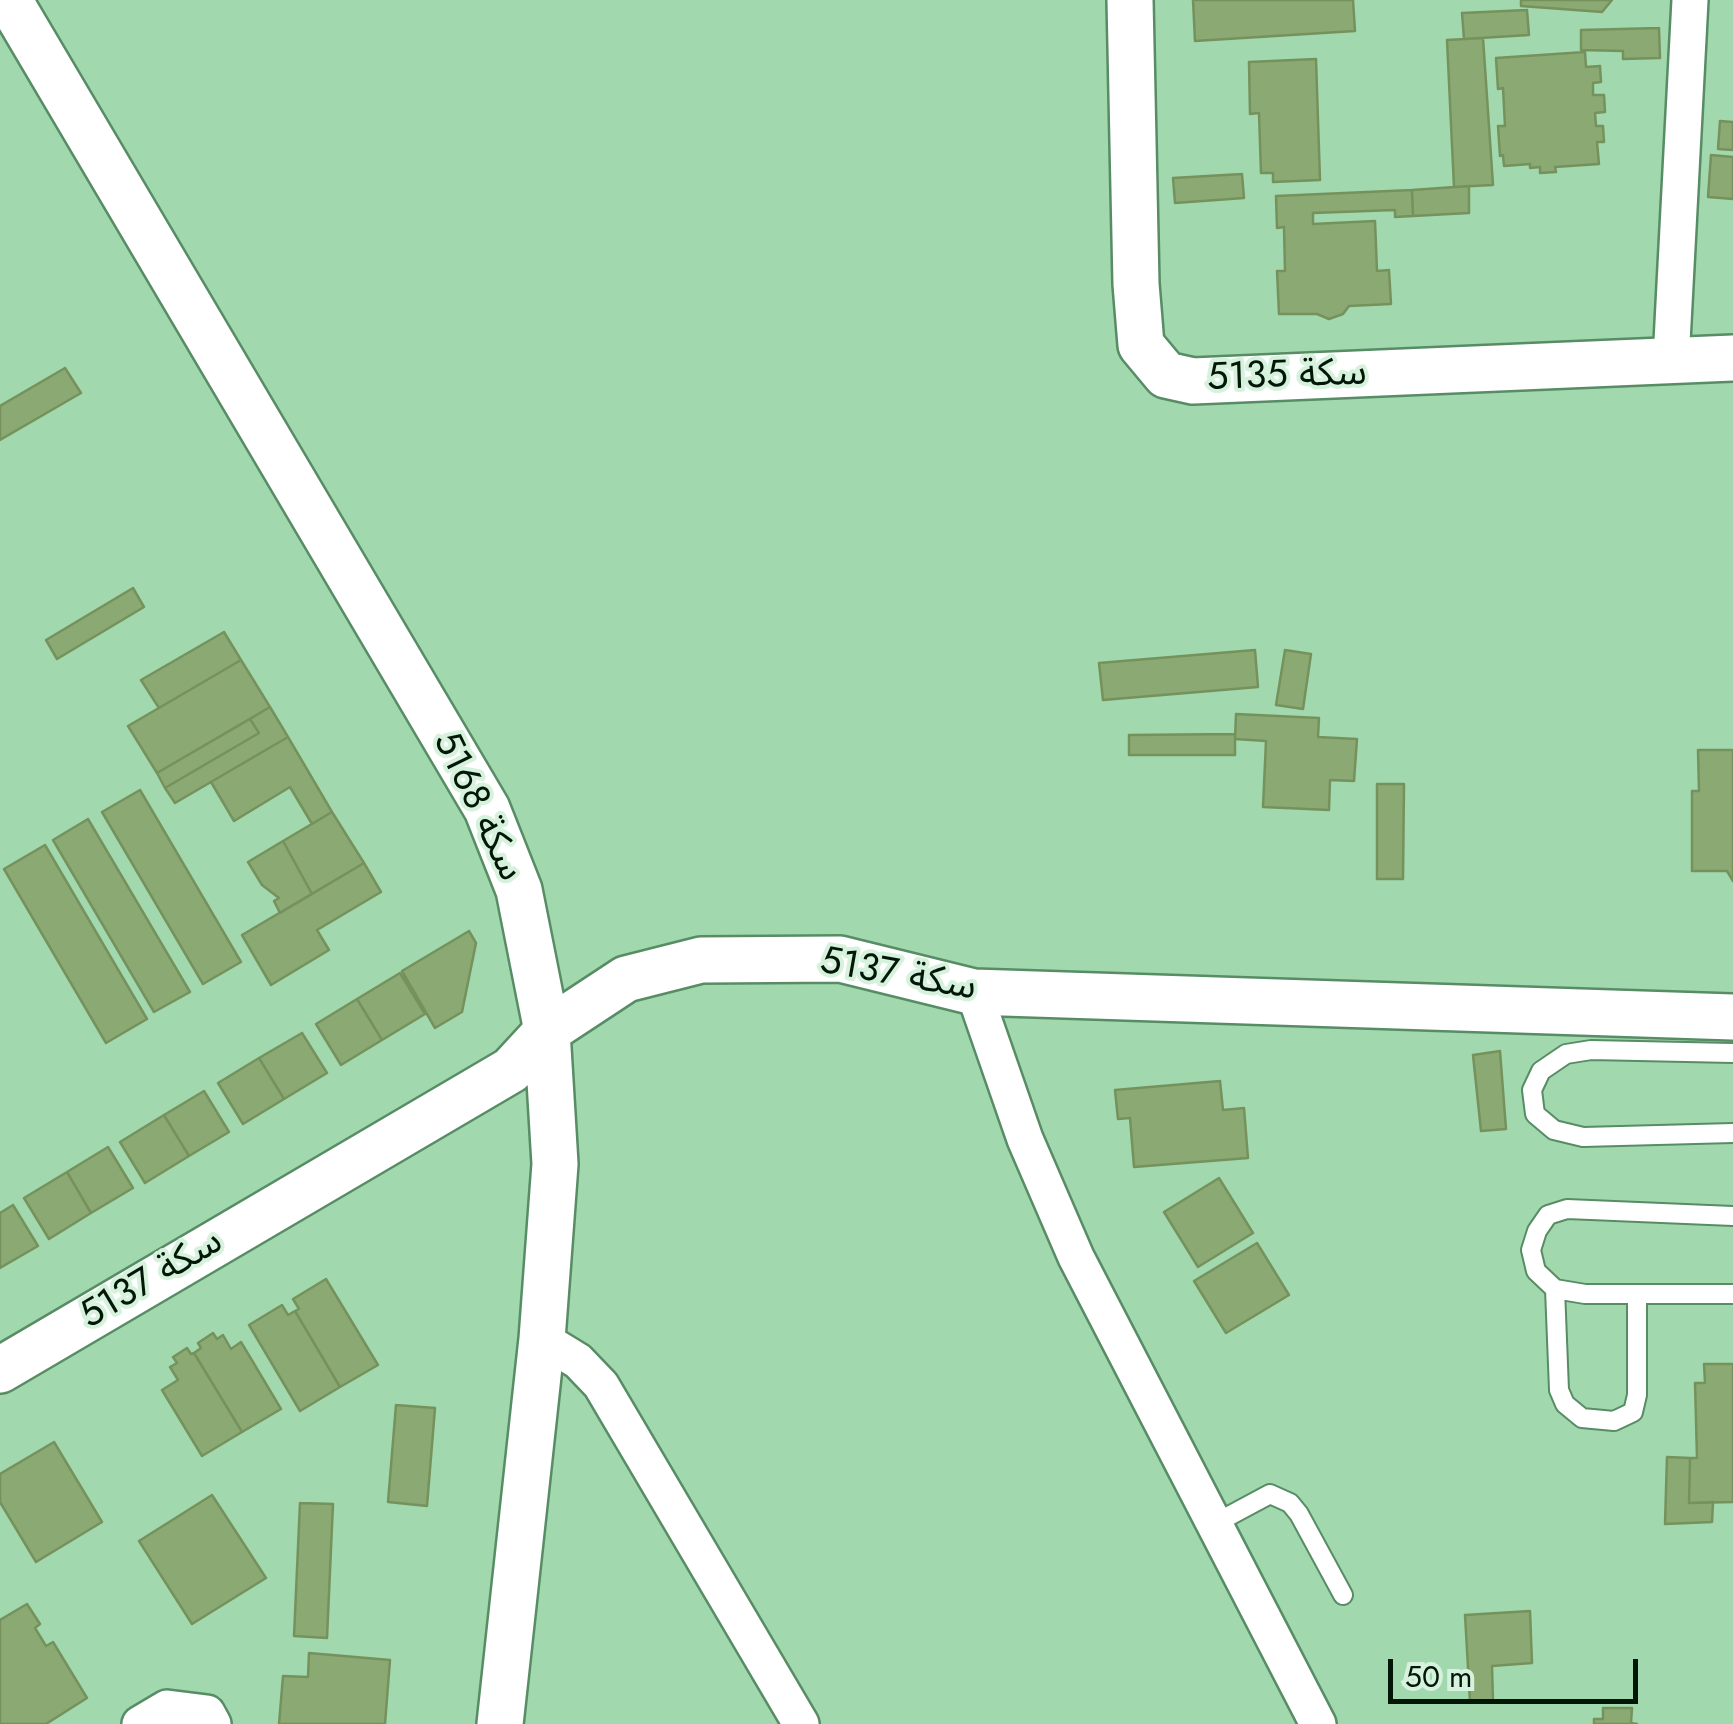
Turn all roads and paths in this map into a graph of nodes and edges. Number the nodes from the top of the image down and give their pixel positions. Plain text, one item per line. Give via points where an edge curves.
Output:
1 (9, 0) edge
2 (1130, 0) edge
3 (1690, 0) edge
4 (1733, 358) edge
5 (1671, 361) junction
6 (974, 992) junction
7 (1733, 1017) edge
8 (547, 1032) junction
9 (1733, 1053) edge
10 (1733, 1133) edge
11 (1733, 1216) edge
12 (1555, 1289) junction
13 (1637, 1294) junction
14 (1733, 1294) edge
15 (542, 1339) junction
16 (0, 1370) edge
17 (1214, 1524) junction
18 (1343, 1595) dead end
19 (140, 1724) edge
20 (213, 1724) edge
21 (500, 1724) edge
22 (801, 1724) edge
23 (1318, 1724) edge

1 - 8 street, سكة 5168 via 487,809 519,890
2 - 5 street, سكة 5135 via 1141,345 1166,374 1193,381
3 - 5 street
4 - 5 street, سكة 5135
6 - 7 street, سكة 5137
6 - 8 street, سكة 5137 via 840,960 701,960 626,979
6 - 17 street via 1076,1257
8 - 15 street, سكة 5168 via 554,1164
8 - 16 street, سكة 5137 via 511,1070
9 - 10 lane via 1566,1054 1541,1071 1532,1090 1534,1114 1554,1130 1583,1137
11 - 12 lane via 1567,1209 1548,1215 1531,1250 1536,1271
12 - 13 lane
12 - 13 lane via 1565,1404 1582,1418 1614,1421 1634,1412
13 - 14 lane
15 - 21 street, سكة 5168
15 - 22 street via 601,1385
17 - 18 lane via 1270,1494 1290,1503
17 - 23 street
19 - 20 street via 167,1708 208,1713

